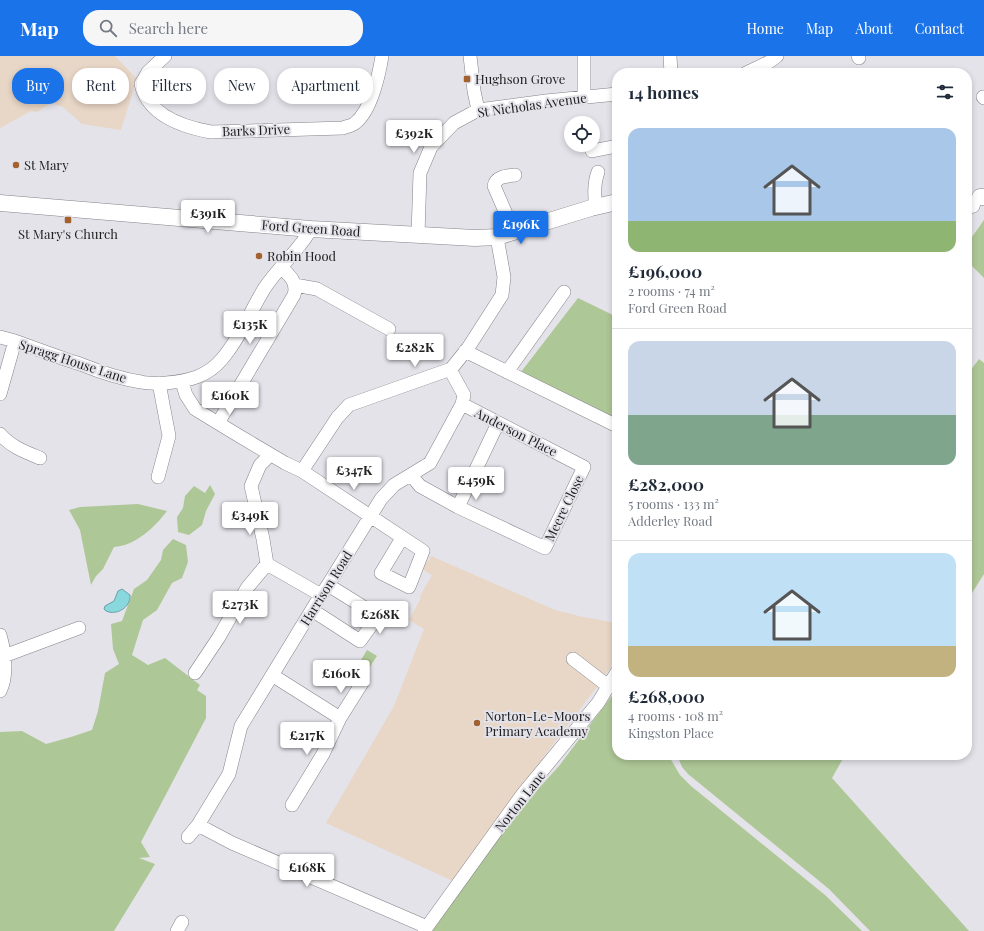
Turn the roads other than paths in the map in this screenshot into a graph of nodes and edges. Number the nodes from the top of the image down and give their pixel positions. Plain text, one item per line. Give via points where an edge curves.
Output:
1 (165, 56) edge
2 (382, 56) edge
3 (470, 56) edge
4 (584, 56) edge
5 (670, 56) edge
6 (771, 58) edge
7 (671, 68) edge
8 (754, 68) edge
9 (612, 94) edge
10 (584, 97) junction
11 (478, 110) junction
12 (612, 147) edge
13 (600, 149) edge
14 (598, 172) dead end
15 (515, 175) dead end
16 (0, 203) edge
17 (612, 204) edge
18 (596, 207) junction
19 (311, 229) junction
20 (514, 232) junction
21 (418, 236) junction
22 (497, 237) junction
23 (281, 267) junction
24 (295, 285) junction
25 (564, 292) dead end
26 (389, 329) dead end
27 (0, 337) edge
28 (15, 341) junction
29 (465, 351) junction
30 (451, 369) junction
31 (507, 372) junction
32 (182, 382) junction
33 (159, 383) junction
34 (0, 394) edge
35 (462, 404) junction
36 (218, 423) junction
37 (498, 423) junction
38 (612, 424) edge
39 (0, 434) edge
40 (271, 455) junction
41 (40, 458) dead end
42 (571, 460) joint
43 (302, 471) junction
44 (411, 474) junction
45 (158, 477) dead end
46 (458, 507) junction
47 (370, 517) junction
48 (402, 538) junction
49 (267, 564) junction
50 (325, 590) junction
51 (312, 610) junction
52 (71, 628) dead end
53 (1, 640) edge
54 (4, 656) junction
55 (574, 658) dead end
56 (195, 673) dead end
57 (272, 675) junction
58 (612, 680) edge
59 (362, 683) dead end
60 (608, 686) junction
61 (0, 691) edge
62 (340, 718) junction
63 (292, 805) dead end
64 (198, 825) junction
65 (188, 837) dead end
66 (426, 929) edge

1 - 2 street, Barks Drive via 148,72 141,84 142,91 149,102 167,118 191,128 211,132 344,128 355,124 364,114 370,99
3 - 11 street
4 - 10 street
5 - 7 street
6 - 8 street
9 - 10 street, St Nicholas Avenue
10 - 11 street, St Nicholas Avenue
11 - 21 street, St Nicholas Avenue via 454,123 431,147 420,172
12 - 13 street
14 - 18 street via 594,196
15 - 20 street via 498,178 494,183
16 - 19 main road, Ford Green Road
17 - 18 main road, Ford Green Road
18 - 20 main road, Ford Green Road
19 - 21 main road, Ford Green Road
19 - 23 street, Spragg House Lane via 305,241
20 - 22 main road, Ford Green Road
21 - 22 main road, Ford Green Road
22 - 29 street via 504,278 502,296
23 - 24 street
23 - 32 street, Spragg House Lane via 265,288 222,359 202,375
24 - 26 street via 317,289
24 - 36 street via 294,295
25 - 31 street
27 - 28 street, Spragg House Lane
28 - 33 street, Spragg House Lane via 106,374 142,383
28 - 34 street
29 - 30 street
29 - 31 street
30 - 35 street via 464,395
30 - 43 street via 349,405 337,418
31 - 38 street
32 - 33 street, Spragg House Lane
32 - 36 street via 186,395 196,409
33 - 45 street via 169,436
35 - 37 street, Anderson Place
35 - 44 street, Harrison Road via 430,463
36 - 40 street
37 - 42 street, Anderson Place
37 - 46 street
39 - 41 street via 21,451
40 - 43 street
40 - 49 street via 260,465 251,486
42 - 46 street, Meere Close via 584,467 545,548
43 - 47 street
44 - 46 street via 420,486
44 - 47 street, Harrison Road via 394,485
47 - 48 street
47 - 50 street, Harrison Road
48 - 48 street via 423,551 409,587 381,573
49 - 50 street
49 - 56 street via 247,588
50 - 51 street, Harrison Road
50 - 51 street via 378,616 360,641
51 - 57 street, Harrison Road
52 - 54 street
53 - 54 street
54 - 61 street via 5,672
55 - 60 street
57 - 62 street
57 - 64 street, Harrison Road via 241,726 229,774
58 - 60 street, Norton Lane
59 - 62 street
60 - 66 street, Norton Lane via 598,703 522,795
62 - 63 street via 323,754
64 - 65 street, Harrison Road
64 - 66 street via 232,844

